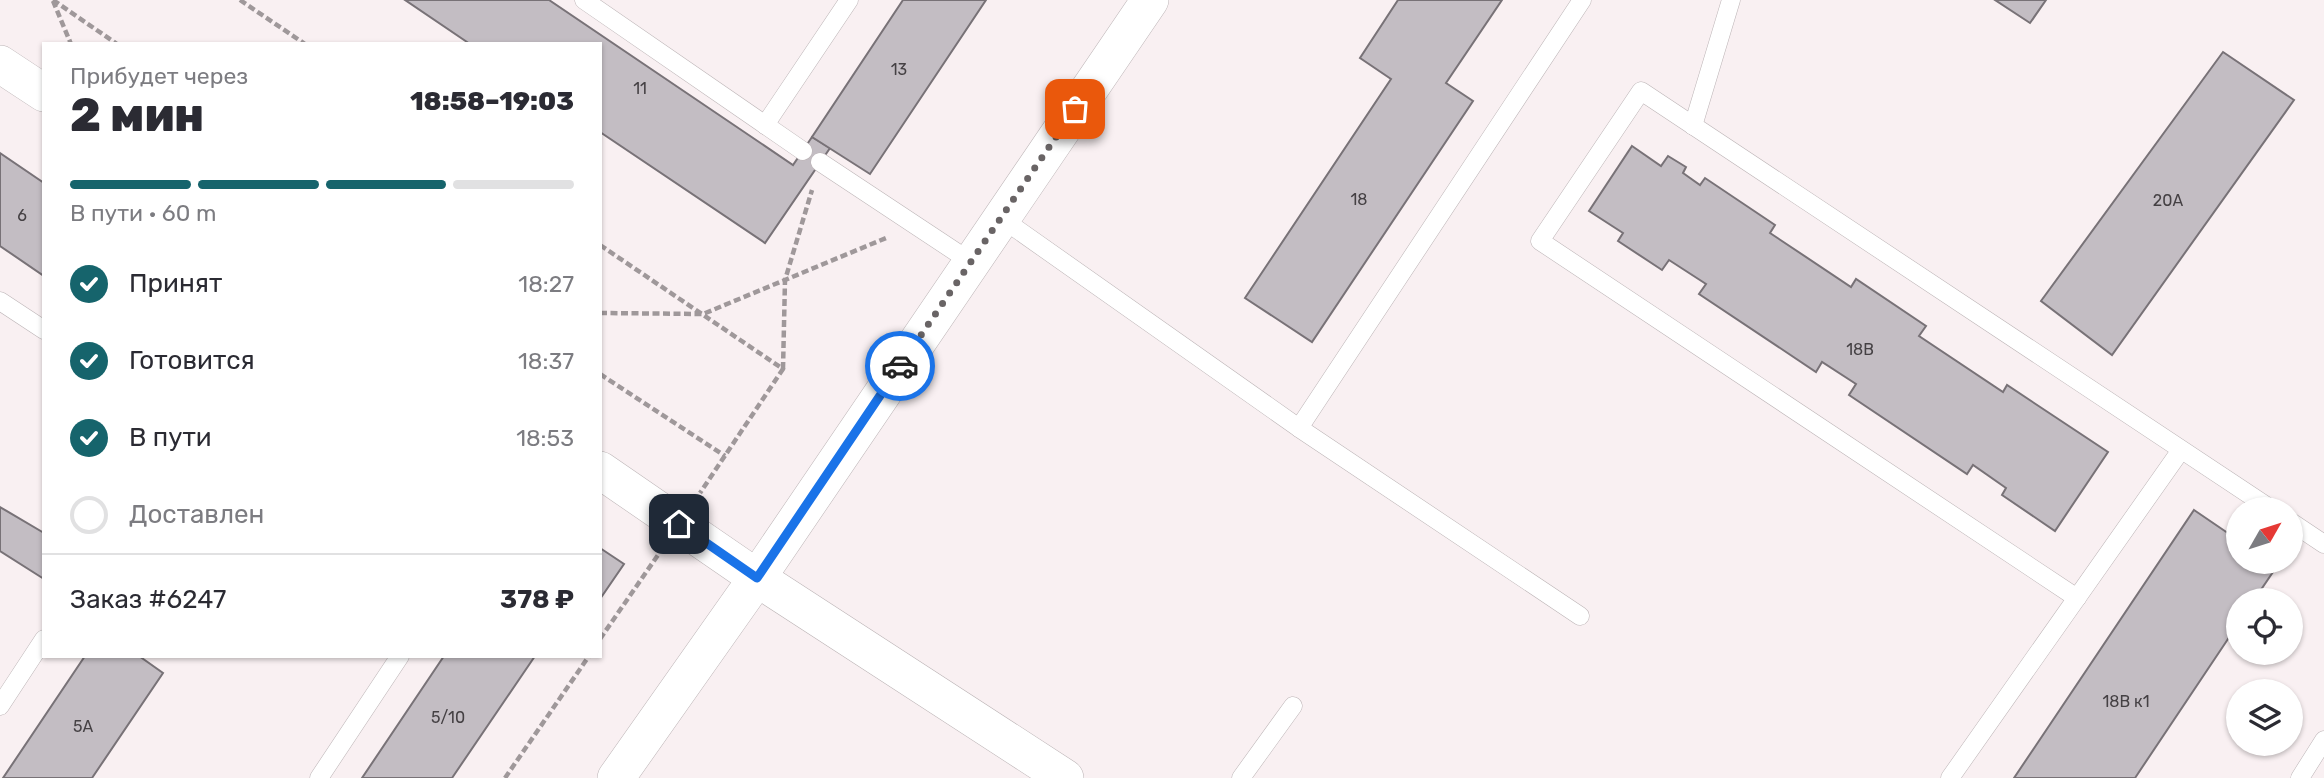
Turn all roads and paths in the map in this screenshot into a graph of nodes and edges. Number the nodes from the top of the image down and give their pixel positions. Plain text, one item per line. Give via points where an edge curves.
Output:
1 (53, 0) edge
2 (240, 0) edge
3 (584, 0) edge
4 (849, 0) edge
5 (1150, 0) edge
6 (1582, 0) edge
7 (1731, 0) edge
8 (70, 42) edge
9 (114, 42) edge
10 (302, 42) edge
11 (0, 64) edge
12 (42, 92) edge
13 (765, 125) junction
14 (1693, 126) junction
15 (803, 150) dead end
16 (820, 162) joint
17 (1001, 218) junction
18 (916, 226) junction
19 (602, 245) edge
20 (971, 262) junction
21 (785, 280) junction
22 (0, 301) edge
23 (602, 313) edge
24 (703, 314) junction
25 (42, 329) edge
26 (783, 369) junction
27 (602, 375) edge
28 (1299, 428) junction
29 (2181, 450) junction
30 (725, 456) junction
31 (602, 471) edge
32 (2253, 497) edge
33 (679, 524) junction
34 (2303, 530) edge
35 (2324, 544) edge
36 (757, 578) junction
37 (2077, 598) junction
38 (1580, 616) dead end
39 (602, 636) edge
40 (42, 642) edge
41 (399, 658) edge
42 (588, 658) edge
43 (0, 706) edge
44 (1293, 706) dead end
45 (2324, 740) edge
46 (623, 776) edge
47 (319, 778) edge
48 (505, 778) edge
49 (1065, 778) edge
50 (1241, 778) edge
51 (1950, 778) edge
52 (2300, 778) edge

1 - 8 path
1 - 9 path
2 - 10 path
3 - 13 lane
4 - 13 lane
5 - 17 street
6 - 28 lane
7 - 14 lane
11 - 12 street
13 - 15 lane
14 - 29 lane
14 - 37 lane via 1641,91 1540,241
16 - 18 lane
16 - 21 path
17 - 20 street
17 - 28 lane
18 - 20 lane
18 - 21 path
19 - 24 path
20 - 36 street
21 - 24 path
21 - 26 path
22 - 25 lane
23 - 24 path
24 - 26 path
26 - 30 path
27 - 30 path
28 - 38 lane
29 - 32 lane
29 - 37 lane
30 - 33 path
31 - 33 street
33 - 36 street
33 - 39 path
34 - 35 lane
36 - 46 street
36 - 49 street
37 - 51 lane
40 - 43 lane
41 - 47 lane
42 - 48 path
44 - 50 lane
45 - 52 lane

